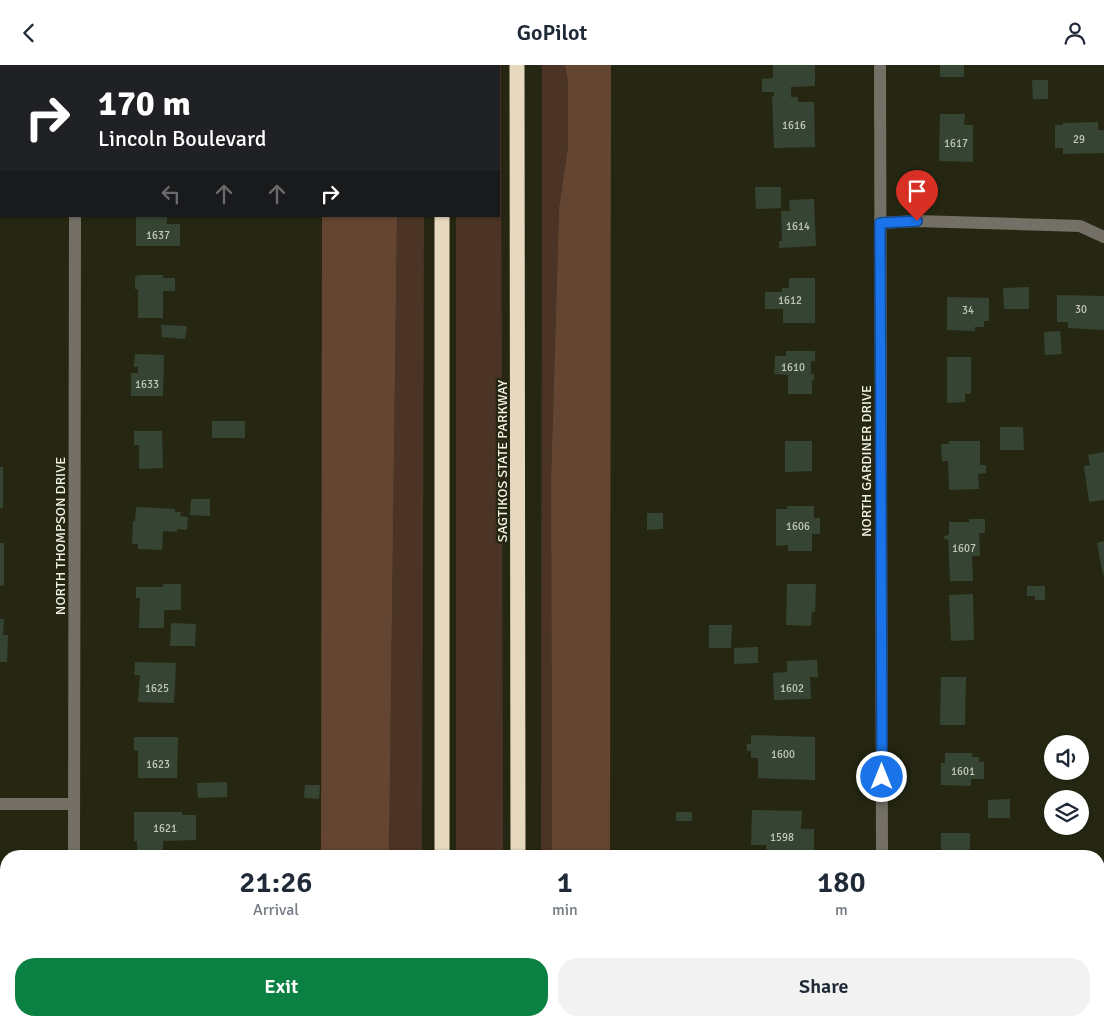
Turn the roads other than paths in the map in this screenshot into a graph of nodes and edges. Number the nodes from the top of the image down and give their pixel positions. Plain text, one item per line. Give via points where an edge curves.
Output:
1 (517, 65) edge
2 (880, 65) edge
3 (75, 217) edge
4 (442, 217) edge
5 (880, 223) junction
6 (1104, 237) edge
7 (0, 804) edge
8 (74, 804) junction
9 (74, 850) edge
10 (442, 850) edge
11 (518, 850) edge
12 (882, 850) edge

1 - 11 highway, SAGTIKOS STATE PARKWAY
2 - 5 street, NORTH GARDINER DRIVE
3 - 8 street, NORTH THOMPSON DRIVE
4 - 10 highway
5 - 6 street via 1080,225
5 - 12 street, NORTH GARDINER DRIVE
7 - 8 street
8 - 9 street, NORTH THOMPSON DRIVE

